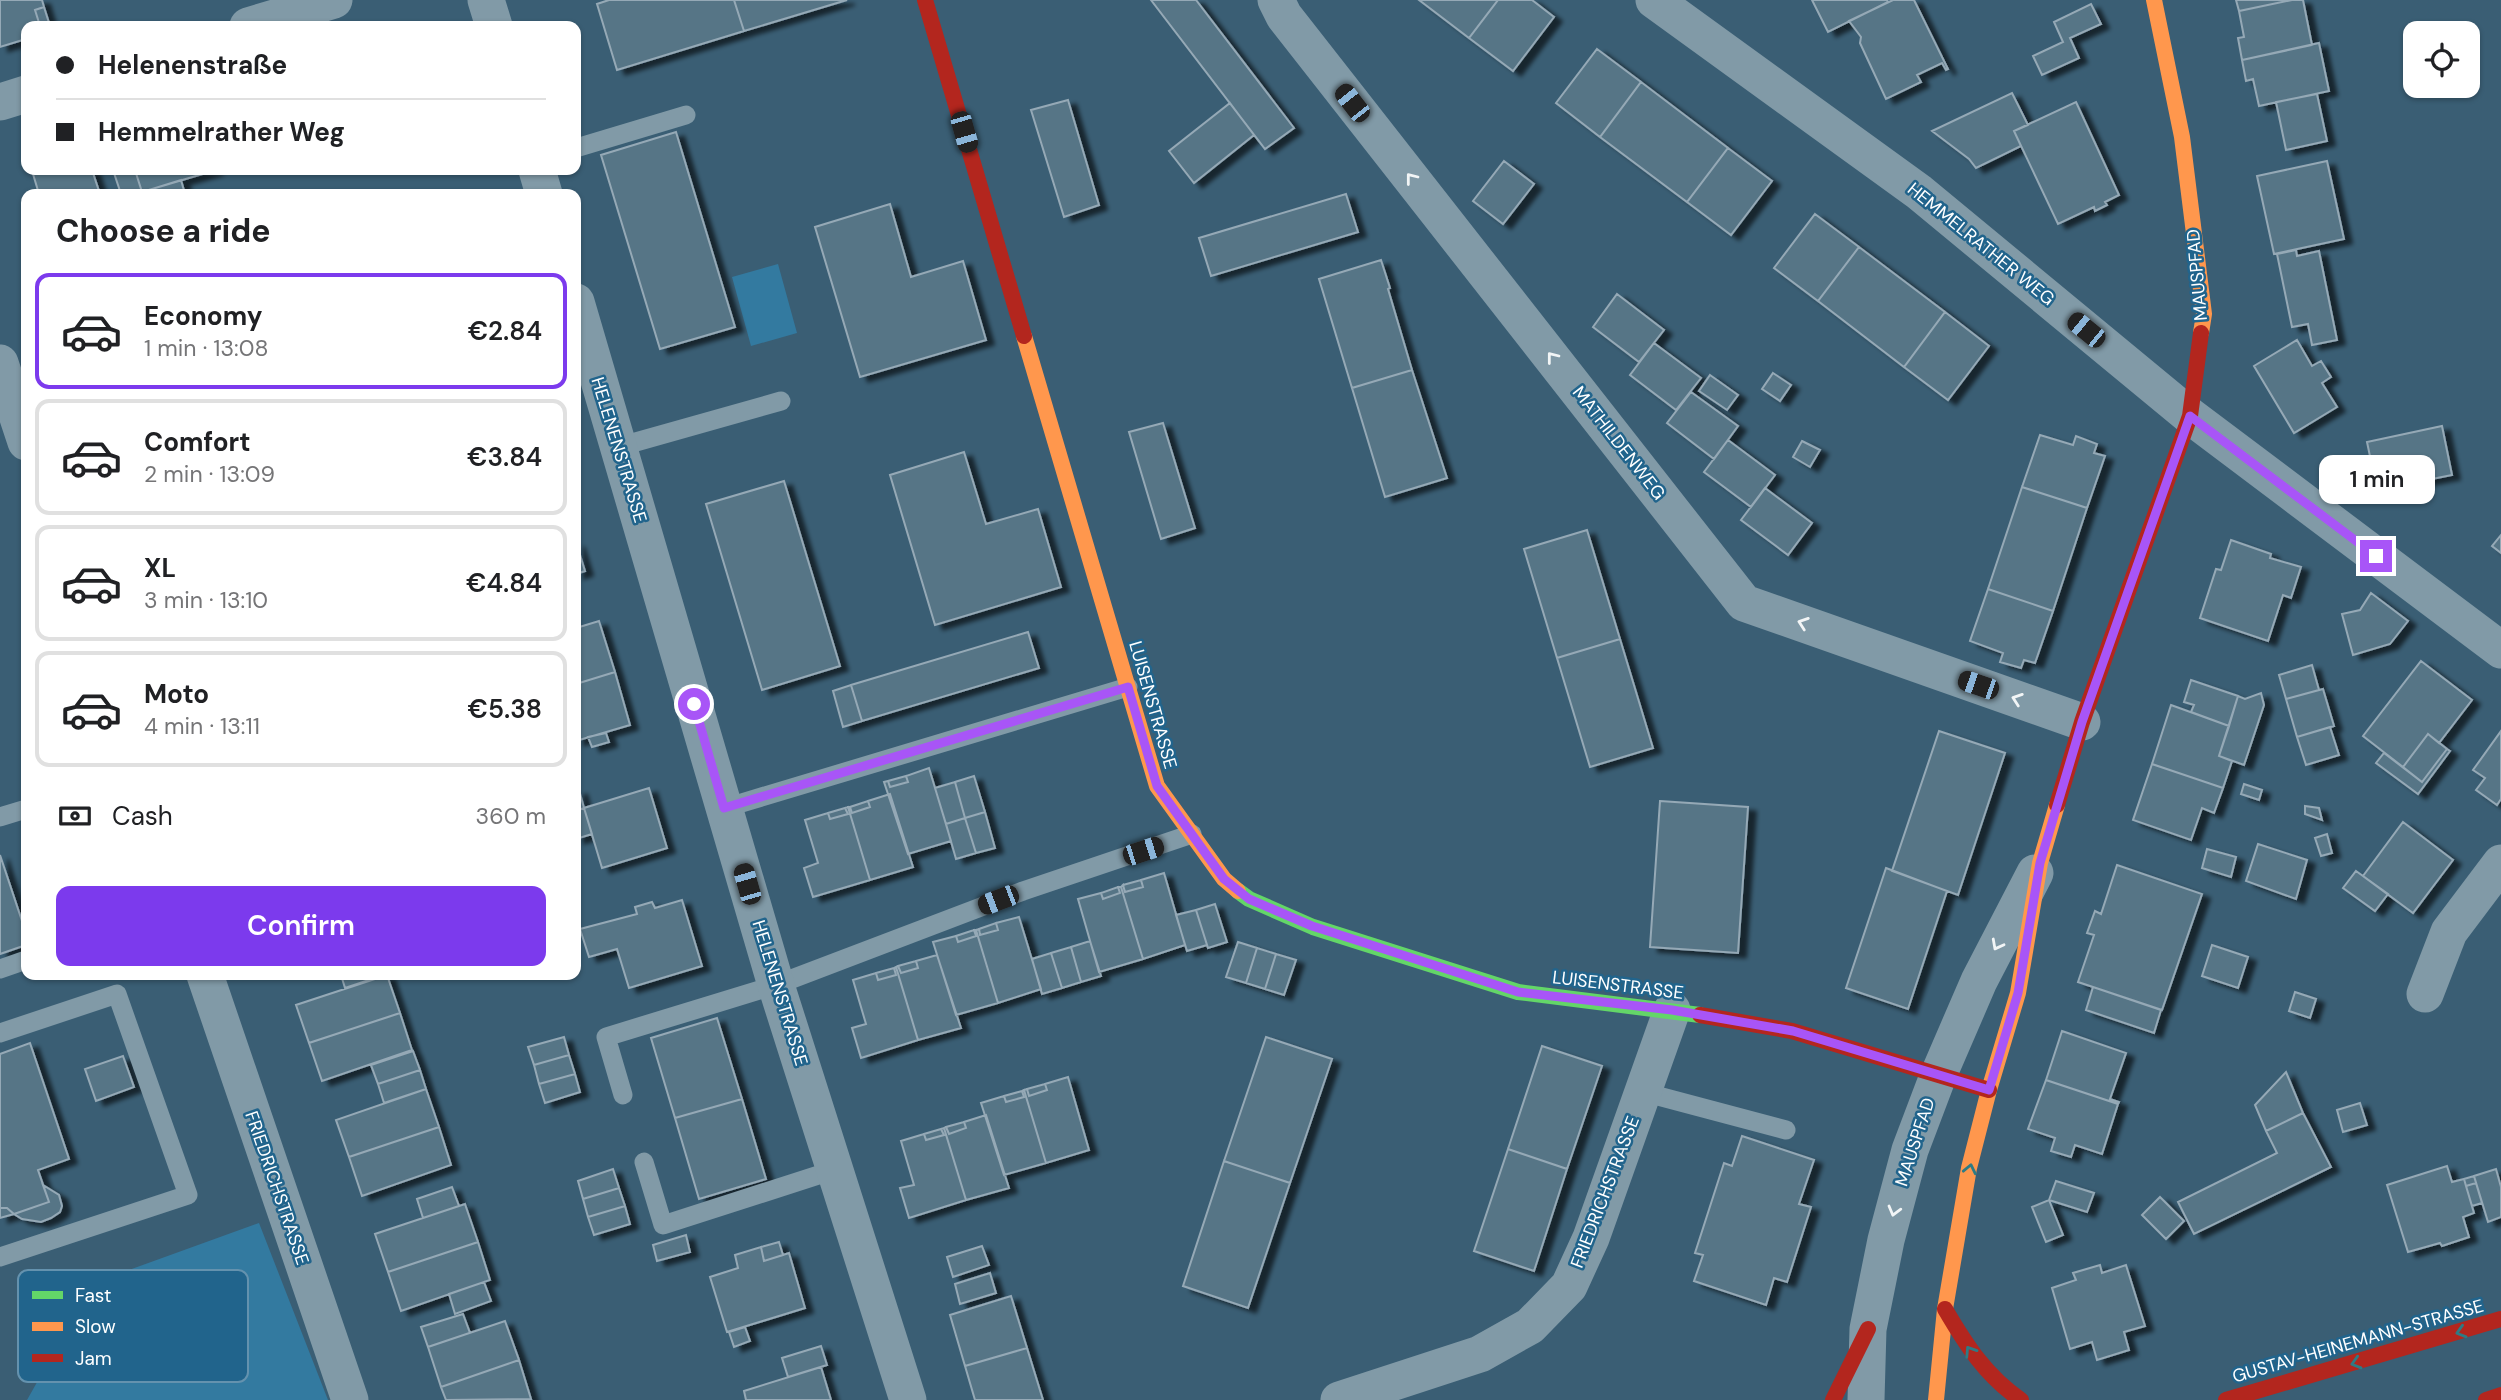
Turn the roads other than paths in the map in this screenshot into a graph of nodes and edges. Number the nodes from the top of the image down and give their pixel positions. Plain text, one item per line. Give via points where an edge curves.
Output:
1 (334, 0) edge
2 (486, 0) edge
3 (925, 0) edge
4 (1276, 0) edge
5 (1654, 0) edge
6 (2154, 0) edge
7 (265, 21) edge
8 (492, 21) edge
9 (21, 96) edge
10 (0, 102) edge
11 (687, 115) dead end
12 (581, 147) edge
13 (581, 319) edge
14 (0, 363) edge
15 (781, 401) dead end
16 (2190, 416) junction
17 (21, 427) edge
18 (618, 447) junction
19 (2501, 650) edge
20 (1128, 687) junction
21 (2082, 722) junction
22 (724, 808) junction
23 (21, 811) edge
24 (0, 817) edge
25 (1192, 834) junction
26 (2040, 863) junction
27 (2501, 863) edge
28 (21, 962) edge
29 (0, 969) edge
30 (207, 980) edge
31 (776, 985) junction
32 (2425, 994) dead end
33 (1672, 1010) junction
34 (0, 1033) edge
35 (1938, 1076) junction
36 (1989, 1090) junction
37 (1643, 1092) junction
38 (623, 1095) dead end
39 (1786, 1130) dead end
40 (644, 1162) dead end
41 (834, 1170) junction
42 (0, 1257) edge
43 (1945, 1309) junction
44 (2501, 1320) edge
45 (1868, 1329) junction
46 (2501, 1395) edge
47 (350, 1400) edge
48 (908, 1400) edge
49 (1339, 1400) edge
50 (1833, 1400) edge
51 (1866, 1400) edge
52 (1936, 1400) edge
53 (2021, 1400) edge
54 (2226, 1400) edge
55 (2486, 1400) edge

1 - 7 street
2 - 8 street
3 - 20 street, LUISENSTRASSE
21 -> 4 street, MATHILDENWEG via 1744,603
5 - 16 street, HEMMELRATHER WEG via 1919,192
6 - 16 street, MAUSPFAD via 2182,136 2204,314
9 - 10 street
11 - 12 lane
13 - 18 street, HELENENSTRASSE
14 - 17 street
15 - 18 lane
16 - 19 street, HEMMELRATHER WEG
16 - 21 street, MAUSPFAD
18 - 22 street, HELENENSTRASSE
20 - 22 lane
20 - 25 street, LUISENSTRASSE via 1157,786
21 - 26 street, MAUSPFAD
22 - 31 street, HELENENSTRASSE
23 - 24 lane
25 - 31 lane via 1023,891
25 - 33 street, LUISENSTRASSE via 1224,879 1249,899 1312,926 1518,992
26 -> 35 street, MAUSPFAD via 1979,981
26 - 36 street, MAUSPFAD via 2018,993
27 - 32 street via 2448,932
28 - 29 lane
30 - 47 street, FRIEDRICHSTRASSE
31 - 38 lane via 606,1037
31 - 41 street, HELENENSTRASSE
33 - 35 street, LUISENSTRASSE via 1793,1031
33 - 37 street, FRIEDRICHSTRASSE
34 - 42 lane via 117,994 188,1195
35 - 36 street, LUISENSTRASSE
35 -> 45 street, MAUSPFAD via 1910,1150
43 -> 36 street, MAUSPFAD via 1969,1168
37 - 39 lane
37 - 49 street, FRIEDRICHSTRASSE via 1569,1286 1530,1326 1480,1354
40 - 41 lane via 663,1225
41 - 48 street, HELENENSTRASSE
43 - 52 street, MAUSPFAD
53 -> 43 street via 2002,1388 1974,1358
44 -> 54 street, GUSTAV-HEINEMANN-STRASSE
45 - 50 street
45 - 51 street, MAUSPFAD
46 - 55 street

